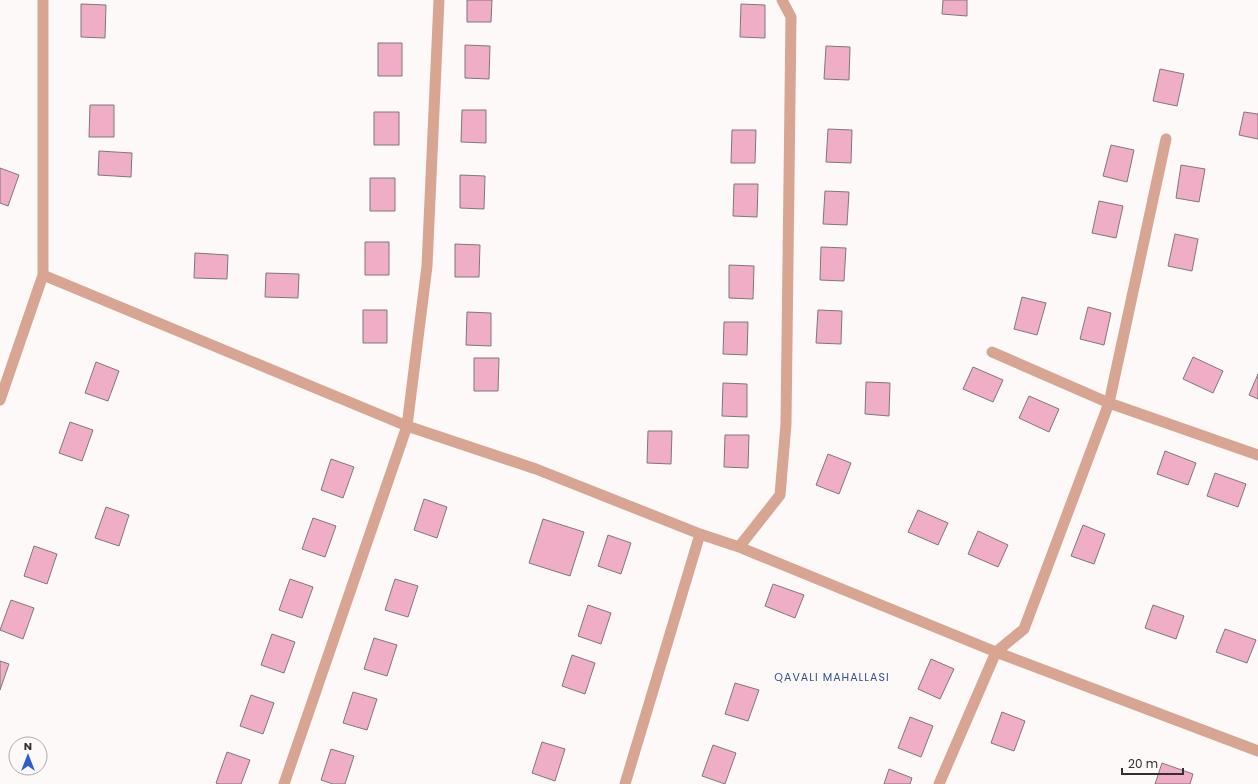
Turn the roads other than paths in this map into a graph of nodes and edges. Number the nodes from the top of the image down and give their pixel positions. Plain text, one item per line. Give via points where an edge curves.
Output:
1 (43, 0) edge
2 (439, 0) edge
3 (782, 0) edge
4 (1166, 139) dead end
5 (43, 275) junction
6 (992, 352) dead end
7 (0, 400) edge
8 (1109, 403) junction
9 (407, 426) junction
10 (1258, 455) edge
11 (700, 534) junction
12 (739, 546) junction
13 (996, 652) junction
14 (1258, 751) edge
15 (284, 784) edge
16 (625, 784) edge
17 (939, 784) edge

1 - 5 street
2 - 9 street via 427,266
3 - 12 street via 791,17 786,424 780,496
4 - 8 street
5 - 7 street
5 - 9 street
6 - 8 street
8 - 10 street
8 - 13 street via 1024,630
9 - 11 street via 536,469
9 - 15 street
11 - 12 street
11 - 16 street
12 - 13 street
13 - 14 street
13 - 17 street

